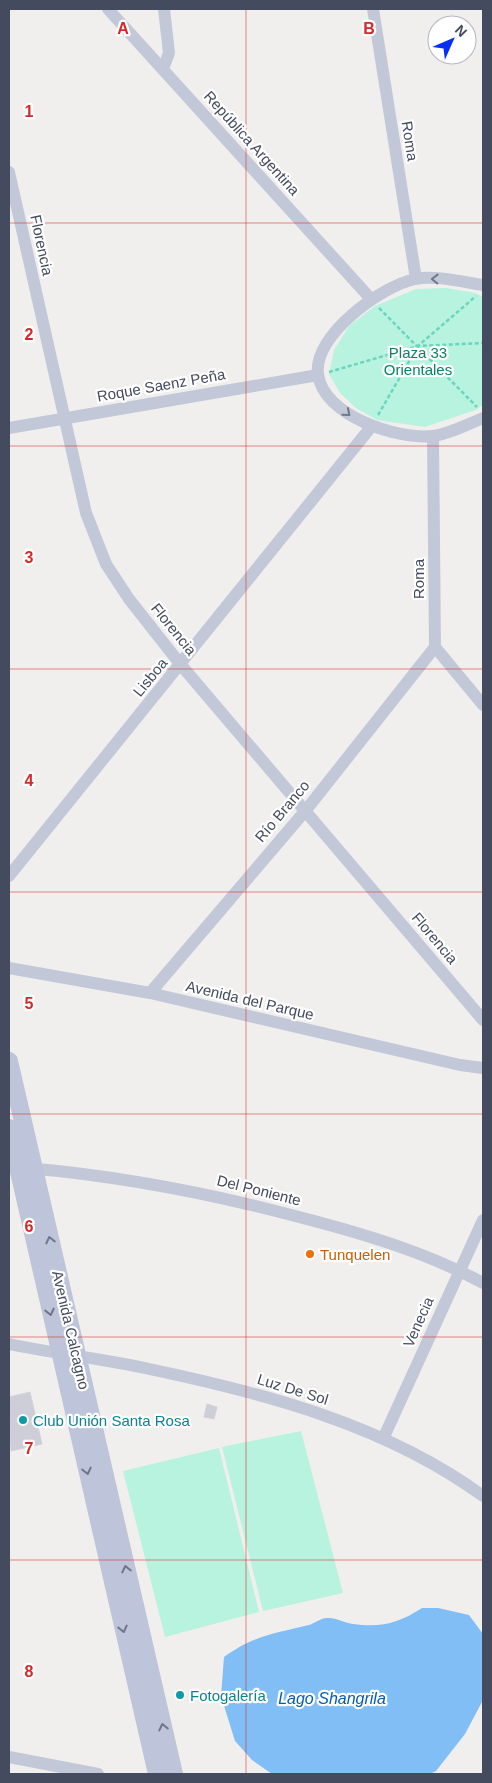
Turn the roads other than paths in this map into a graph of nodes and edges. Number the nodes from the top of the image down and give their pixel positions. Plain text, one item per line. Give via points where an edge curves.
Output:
1 (108, 9) edge
2 (164, 9) edge
3 (373, 9) edge
4 (163, 69) junction
5 (9, 172) edge
6 (416, 279) junction
7 (483, 285) edge
8 (371, 299) junction
9 (318, 375) junction
10 (63, 418) junction
11 (483, 418) edge
12 (372, 426) junction
13 (9, 428) edge
14 (433, 436) junction
15 (435, 647) junction
16 (181, 665) junction
17 (483, 705) edge
18 (306, 810) junction
19 (9, 876) edge
20 (9, 968) edge
21 (150, 993) junction
22 (483, 1020) edge
23 (9, 1061) edge
24 (460, 1065) junction
25 (483, 1068) edge
26 (483, 1077) edge
27 (9, 1128) edge
28 (26, 1167) junction
29 (483, 1220) edge
30 (459, 1270) junction
31 (483, 1283) edge
32 (9, 1344) edge
33 (60, 1354) junction
34 (77, 1358) junction
35 (383, 1439) junction
36 (483, 1496) edge
37 (9, 1757) edge
38 (98, 1774) edge
39 (157, 1774) edge
40 (174, 1774) edge

1 - 4 street, República Argentina
2 - 4 street via 169,53
3 - 6 street, Roma
4 - 8 street, República Argentina
5 - 10 street, Florencia
7 -> 6 street
6 - 8 street
8 - 9 street via 336,332 319,360
9 - 10 street, Roque Saenz Peña
9 -> 12 street via 333,401 353,418
10 - 13 street, Roque Saenz Peña
10 - 16 street, Florencia via 86,513 106,564
11 - 14 street
12 - 14 street
12 - 16 street, Lisboa
14 - 15 street, Roma
15 - 17 street
15 - 18 street, Río Branco
16 - 18 street, Florencia
16 - 19 street, Lisboa
18 - 21 street, Río Branco
18 - 22 street, Florencia
20 - 21 street, Avenida del Parque
21 - 24 street, Avenida del Parque
23 - 28 street, Avenida Calcagno
24 - 25 street, Avenida del Parque
24 - 26 street
27 - 28 street, Avenida Calcagno
28 - 30 street, Del Poniente via 78,1171 222,1197 353,1231
28 -> 33 street, Avenida Calcagno
34 -> 28 street, Avenida Calcagno
29 - 30 street, Venecia
30 - 31 street, Del Poniente
30 - 35 street, Venecia
32 - 33 street, Luz De Sol
33 - 34 street, Luz De Sol
33 -> 39 street, Avenida Calcagno
34 - 35 street, Luz De Sol via 152,1369 254,1393 329,1417
40 -> 34 street, Avenida Calcagno
35 - 36 street, Luz De Sol via 436,1466
37 - 38 street

